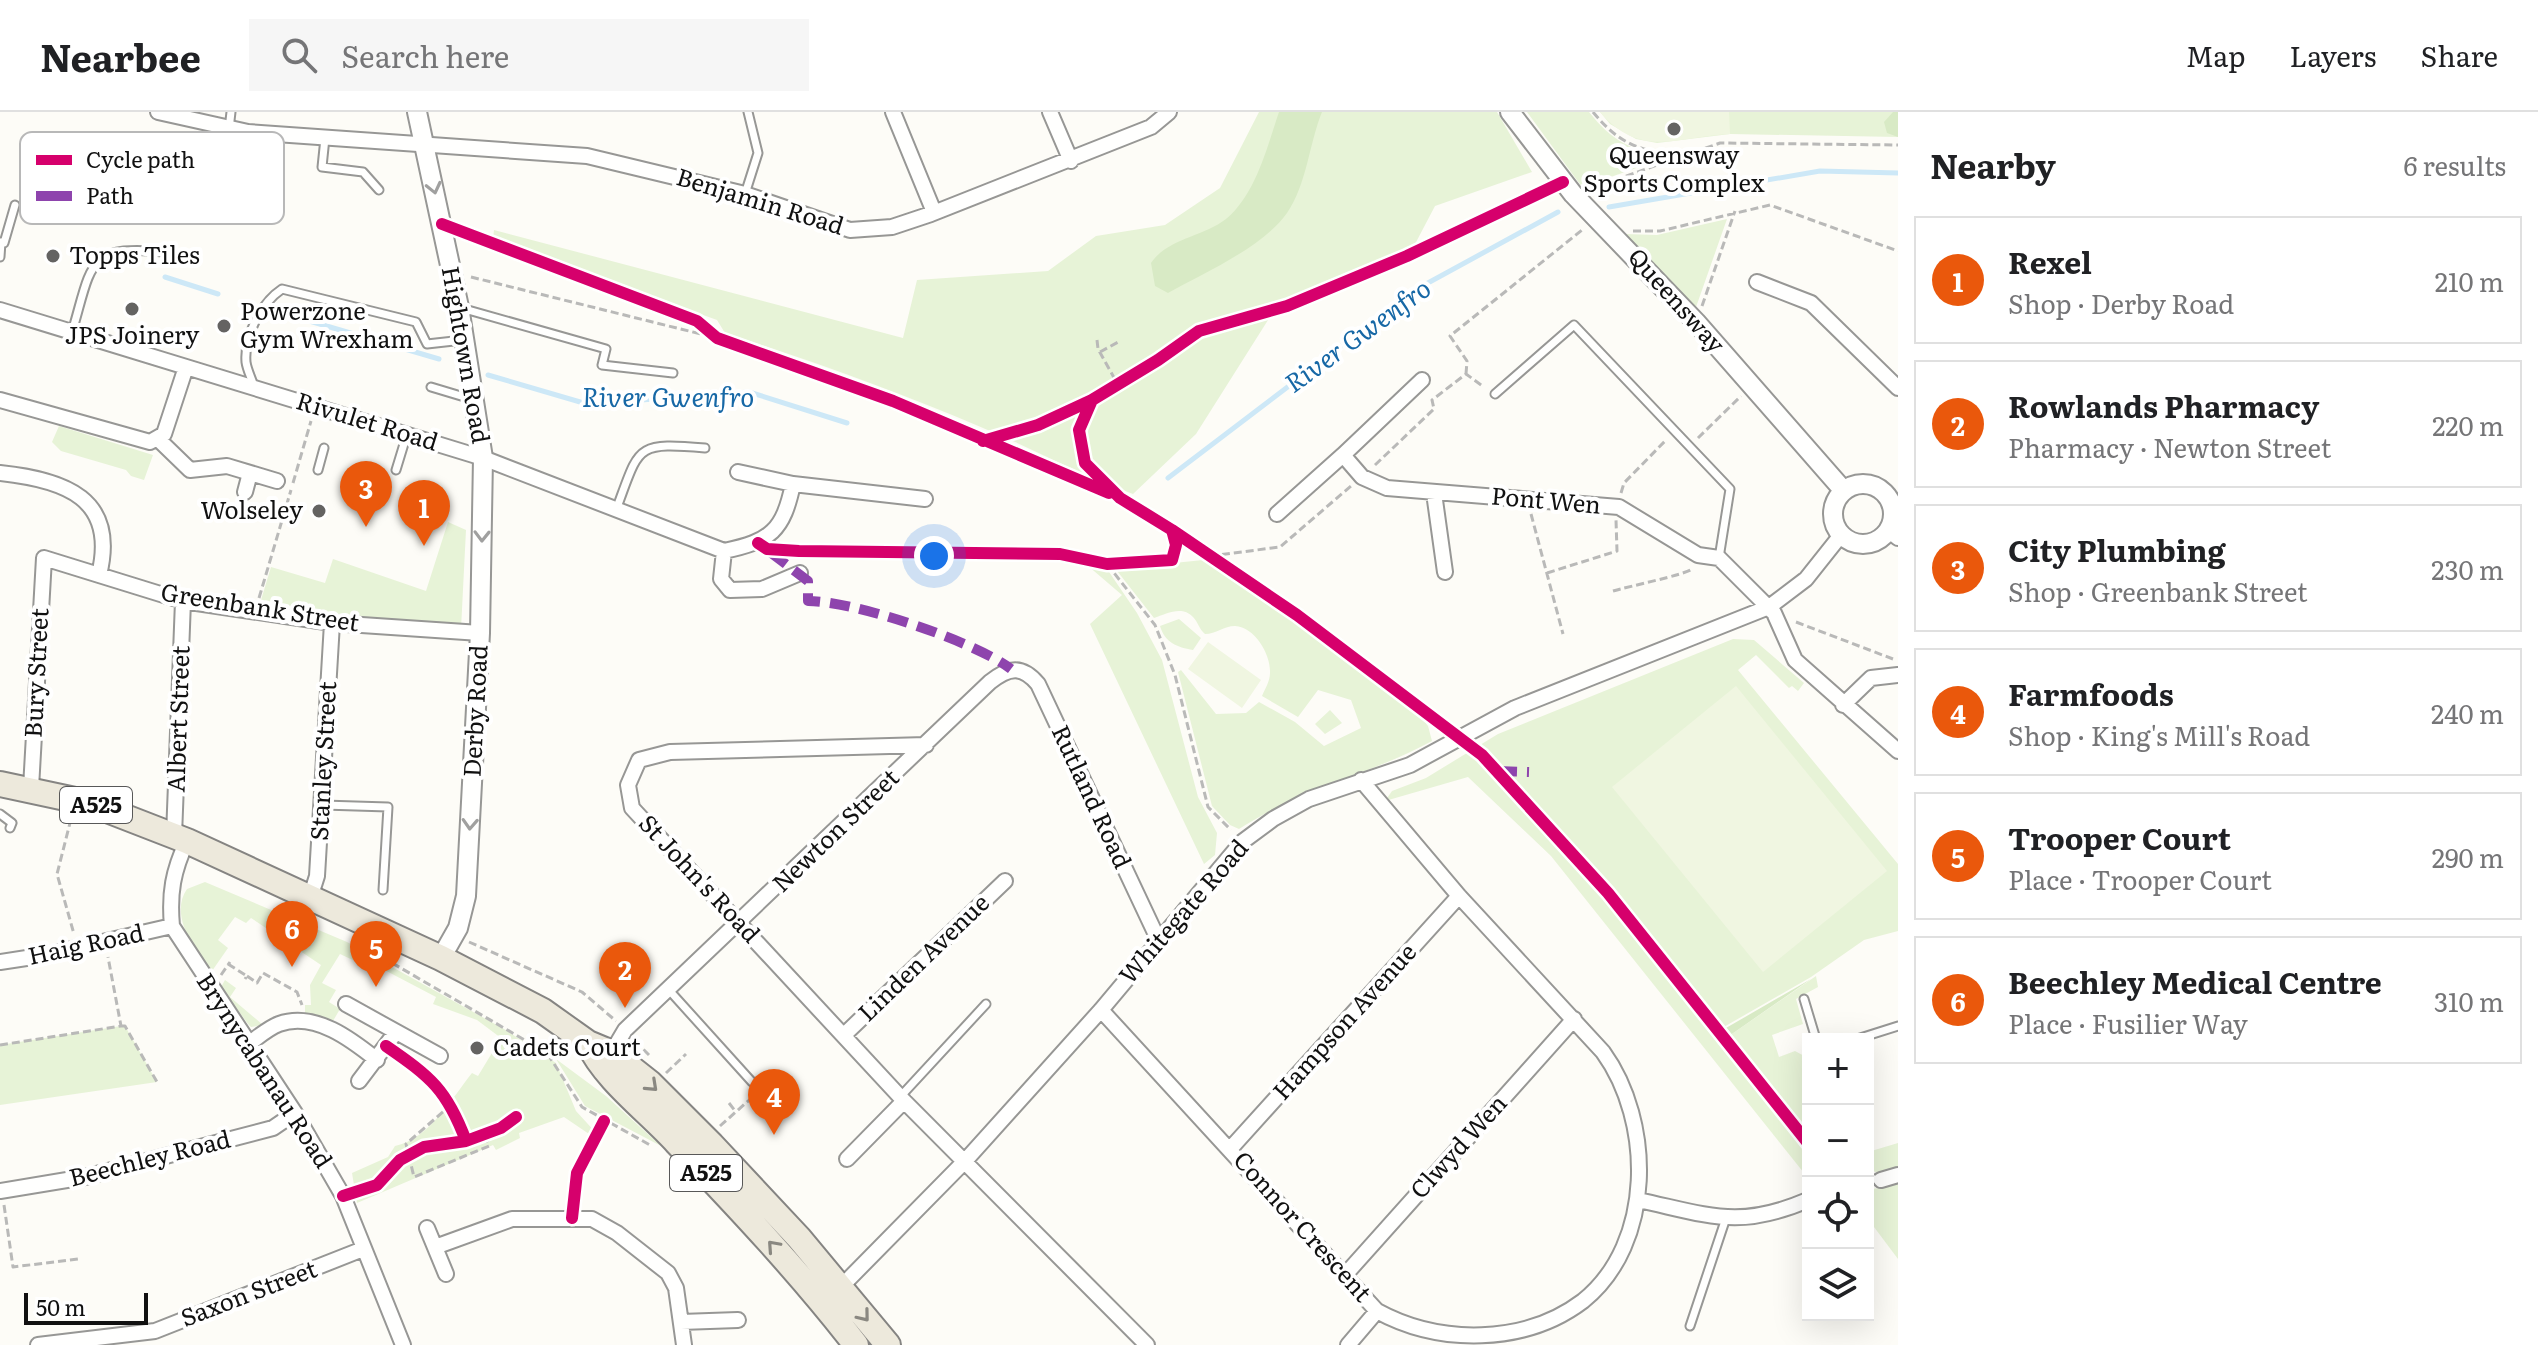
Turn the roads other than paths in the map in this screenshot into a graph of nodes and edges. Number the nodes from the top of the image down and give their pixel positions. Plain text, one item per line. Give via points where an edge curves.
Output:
1 (158, 112) edge
2 (231, 112) edge
3 (417, 112) edge
4 (748, 112) edge
5 (893, 112) edge
6 (1050, 112) edge
7 (1169, 112) edge
8 (1510, 112) edge
9 (229, 129) junction
10 (261, 132) edge
11 (284, 134) edge
12 (325, 138) junction
13 (424, 146) junction
14 (1071, 161) junction
15 (379, 190) dead end
16 (745, 194) junction
17 (15, 205) dead end
18 (934, 212) junction
19 (2, 242) edge
20 (164, 252) dead end
21 (0, 257) edge
22 (1757, 282) dead end
23 (459, 307) junction
24 (0, 310) edge
25 (72, 332) junction
26 (464, 340) junction
27 (186, 367) junction
28 (673, 373) dead end
29 (1422, 380) dead end
30 (254, 387) junction
31 (431, 387) dead end
32 (1898, 388) edge
33 (1495, 394) road end
34 (0, 400) edge
35 (474, 400) junction
36 (407, 434) junction
37 (158, 439) junction
38 (324, 448) dead end
39 (705, 448) dead end
40 (1343, 455) junction
41 (483, 458) junction
42 (318, 470) dead end
43 (396, 470) dead end
44 (738, 472) dead end
45 (0, 473) edge
46 (250, 473) junction
47 (277, 481) dead end
48 (793, 484) junction
49 (1844, 491) junction
50 (245, 492) dead end
51 (1434, 493) junction
52 (925, 499) dead end
53 (616, 510) junction
54 (1277, 514) dead end
55 (1893, 534) edge
56 (1841, 535) junction
57 (724, 551) junction
58 (44, 558) joint
59 (1719, 558) junction
60 (1445, 572) dead end
61 (800, 573) dead end
62 (99, 575) junction
63 (183, 601) junction
64 (1771, 610) junction
65 (332, 623) junction
66 (480, 633) junction
67 (1011, 669) joint
68 (1898, 675) edge
69 (1843, 705) junction
70 (926, 745) junction
71 (1897, 747) edge
72 (1361, 780) junction
73 (0, 784) edge
74 (31, 788) junction
75 (323, 805) junction
76 (0, 814) edge
77 (10, 828) dead end
78 (181, 839) junction
79 (1005, 881) dead end
80 (383, 890) dead end
81 (1459, 896) junction
82 (310, 898) junction
83 (740, 923) junction
84 (172, 926) junction
85 (1158, 939) junction
86 (441, 958) junction
87 (0, 962) edge
88 (668, 989) junction
89 (1804, 999) dead end
90 (346, 1004) dead end
91 (986, 1004) dead end
92 (1101, 1010) junction
93 (1574, 1019) junction
94 (1898, 1026) edge
95 (396, 1032) junction
96 (1814, 1033) edge
97 (1874, 1034) edge
98 (844, 1035) junction
99 (247, 1045) junction
100 (440, 1056) dead end
101 (377, 1060) junction
102 (606, 1060) junction
103 (359, 1081) dead end
104 (752, 1082) road end
105 (902, 1099) junction
106 (295, 1113) junction
107 (1231, 1148) junction
108 (847, 1159) dead end
109 (965, 1161) junction
110 (1898, 1175) edge
111 (1874, 1179) edge
112 (1, 1191) edge
113 (1638, 1200) junction
114 (1802, 1202) edge
115 (1726, 1218) junction
116 (427, 1228) dead end
117 (435, 1247) junction
118 (363, 1249) junction
119 (446, 1274) dead end
120 (1345, 1275) junction
121 (832, 1296) junction
122 (1377, 1311) junction
123 (738, 1320) dead end
124 (681, 1322) junction
125 (1690, 1326) dead end
126 (38, 1345) edge
127 (403, 1345) edge
128 (684, 1345) edge
129 (856, 1345) edge
130 (888, 1345) edge
131 (1147, 1345) edge
132 (1348, 1345) edge

1 - 9 street, Benjamin Road
2 - 9 lane
3 - 13 street, Hightown Road
4 - 16 lane via 758,153
5 - 18 street
6 - 14 street
7 - 14 street, Benjamin Road via 1151,127
8 - 49 street, Queensway via 1573,194 1696,322
9 - 10 street, Benjamin Road
11 - 12 street, Benjamin Road
12 - 13 street, Benjamin Road
12 - 15 lane via 322,167 363,172
13 - 16 street, Benjamin Road via 587,156
13 -> 23 street, Hightown Road
14 - 18 street, Benjamin Road
16 - 18 street, Benjamin Road via 850,230 892,227
17 - 19 lane
19 - 21 lane
20 - 25 lane via 108,252 94,264
22 - 32 street via 1811,303
23 - 26 street, Hightown Road
23 - 28 lane via 606,349 602,365
24 - 25 street, Rivulet Road
25 - 27 street, Rivulet Road
26 - 30 lane via 427,344 416,322 282,289 261,309 253,328 246,361
26 - 35 street, Hightown Road
27 - 30 street, Rivulet Road
27 - 37 street via 168,425
29 - 40 street
30 - 36 street, Rivulet Road
31 - 35 lane
33 - 59 lane via 1574,325 1730,489
34 - 37 street via 140,442
35 - 41 street, Hightown Road
36 - 41 street, Rivulet Road
36 - 43 lane
37 - 46 street via 190,470 227,466
38 - 42 lane
39 - 53 lane via 658,444 645,449 634,459
40 - 51 street, Pont Wen via 1362,477 1387,488
40 - 54 street
41 - 53 street, Rivulet Road
41 -> 66 street, Derby Road
44 - 48 street
45 - 62 street via 39,478 88,505 103,528
46 - 47 street
46 - 50 street
48 - 52 street
48 - 57 street via 773,533 758,543
49 - 55 street via 1862,484 1886,495
49 - 56 street via 1834,507
51 - 59 street, Pont Wen via 1619,507 1698,555
51 - 60 street
53 - 57 street, Rivulet Road
55 - 56 street via 1866,544
56 - 64 street, Whitegate Road via 1806,579
57 - 61 street via 721,579 730,590 762,589
58 - 62 street, Greenbank Street
58 - 74 street, Bury Street
59 - 64 street
62 - 63 street, Greenbank Street
63 - 65 street, Greenbank Street
63 - 78 street, Albert Street
64 - 69 street via 1795,660
64 - 72 street, Whitegate Road via 1515,708 1410,765
65 - 66 street, Greenbank Street
65 - 75 street, Stanley Street
66 -> 86 street, Derby Road via 466,896
67 - 70 street, Newton Street via 990,682
67 - 85 street, Rutland Road via 1022,670 1038,684
68 - 69 street via 1871,678
69 - 71 street
70 - 83 street, Newton Street
70 - 83 street, St John's Road via 670,752 639,760 628,785 632,808
72 - 81 street, Connor Crescent
72 - 85 street, Whitegate Road via 1309,799 1242,842
73 - 74 main road, A525
74 - 78 main road, A525
75 - 80 lane via 388,807
75 - 82 street, Stanley Street
76 - 77 lane via 12,823
78 - 82 main road, A525
78 - 84 street via 169,898
79 - 98 street, Linden Avenue
81 - 93 street, Connor Crescent
81 - 107 street, Hampson Avenue
82 - 86 main road, A525
83 - 88 street, Newton Street
83 - 98 street, St John's Road
84 - 87 street, Haig Road
84 - 99 street, Brynycabanau Road
85 - 92 street, Whitegate Road
86 - 102 main road, A525 via 543,1011
88 - 102 street, Newton Street via 625,1030
88 - 104 lane
89 - 96 lane
90 - 95 street
91 - 105 lane
92 - 107 street, Connor Crescent
92 - 109 street, Whitegate Road
93 - 113 street, Connor Crescent via 1621,1077 1631,1104 1638,1136
93 - 120 street, Clwyd Wen
94 - 97 lane
95 - 100 street
95 - 101 street
98 - 105 street, St John's Road
99 - 101 street via 279,1024 324,1026
99 - 106 street, Brynycabanau Road
101 - 103 street
102 - 121 main road, A525 via 650,1083 712,1145
105 - 108 street
105 - 109 street, St John's Road
106 - 112 street, Beechley Road via 273,1128 85,1177
106 - 118 street, Brynycabanau Road via 343,1196
107 - 120 street, Connor Crescent
109 - 121 street, Whitegate Road
109 - 131 street, St John's Road
110 - 111 street
113 - 115 street
113 - 122 street, Connor Crescent via 1607,1275 1583,1301 1548,1321 1506,1336 1460,1337 1403,1325
114 - 115 street via 1756,1218
115 - 125 lane
116 - 117 street
117 - 119 street
117 - 124 street via 512,1219 592,1219 668,1273
118 - 126 street, Saxon Street via 155,1331
118 - 127 street, Brynycabanau Road
120 - 122 street, Connor Crescent
121 - 129 main road, A525
121 -> 130 main road, A525
122 - 132 street
123 - 124 street
124 - 128 street

